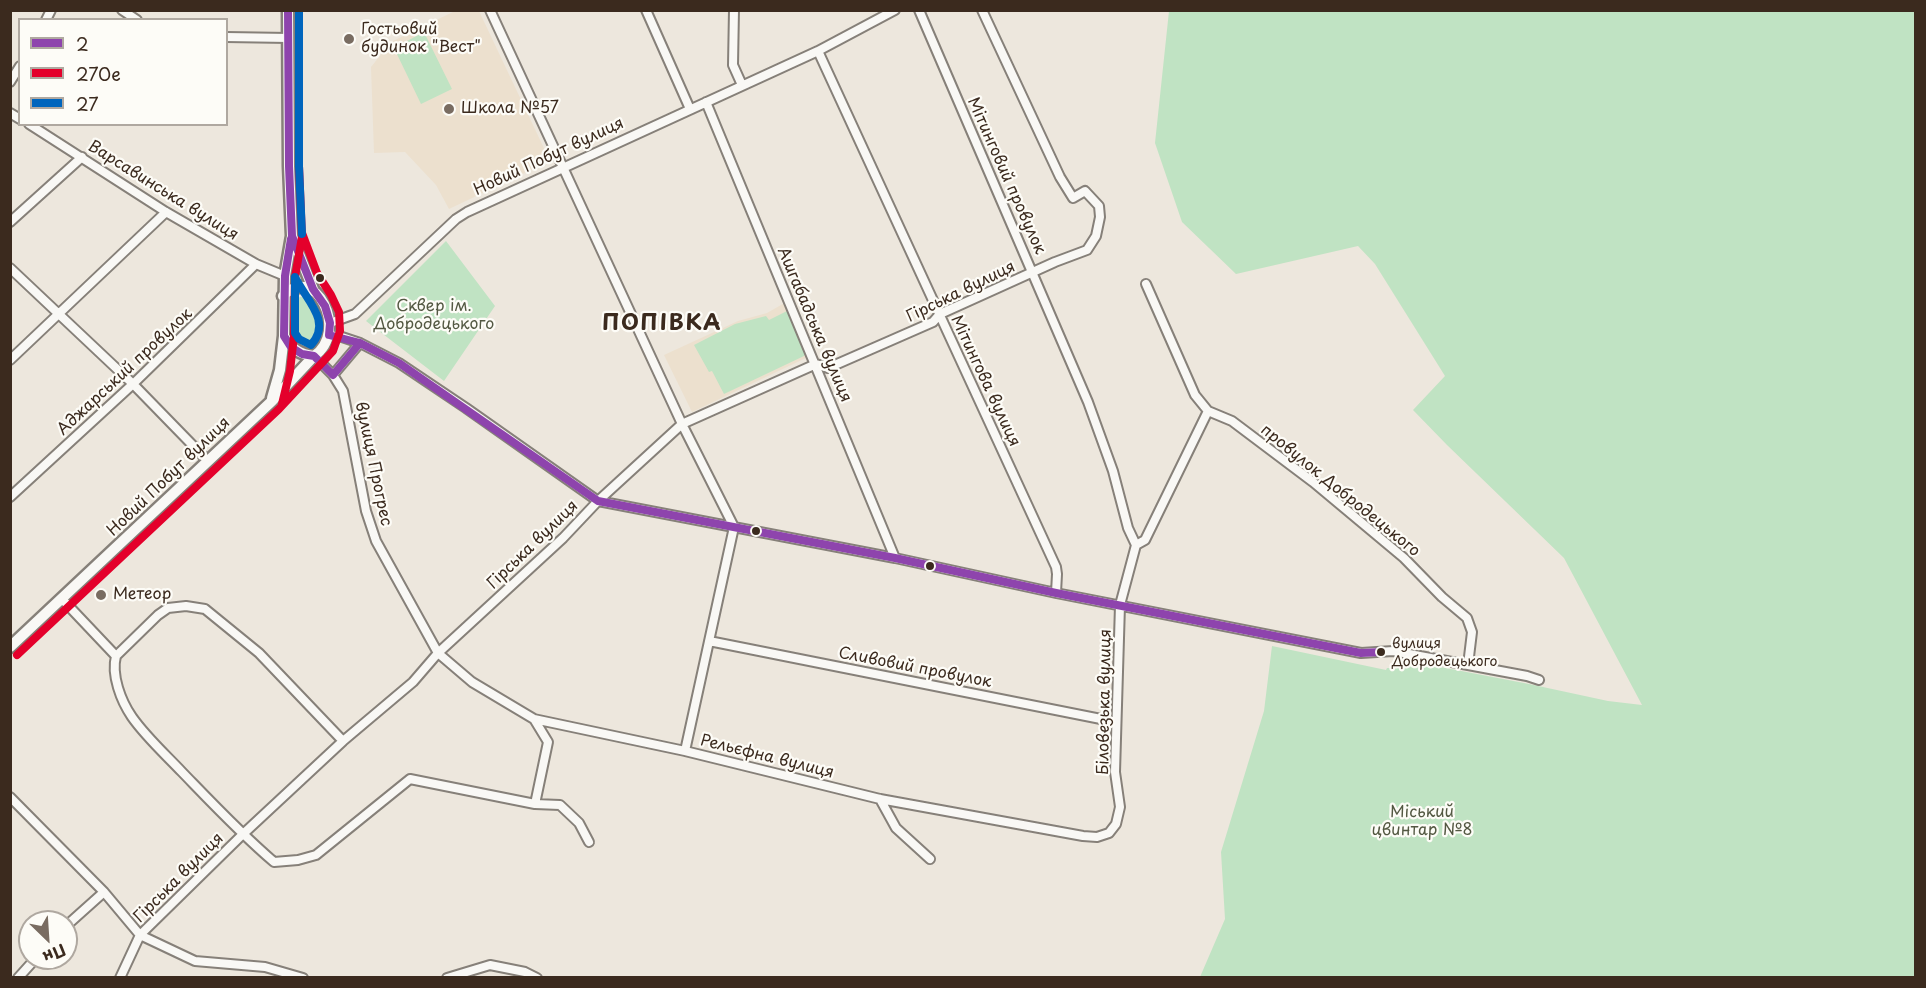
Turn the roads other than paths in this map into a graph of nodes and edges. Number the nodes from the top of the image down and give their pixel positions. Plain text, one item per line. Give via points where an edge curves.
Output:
1 (288, 10) edge
2 (490, 10) edge
3 (646, 10) edge
4 (734, 10) edge
5 (895, 10) edge
6 (919, 10) edge
7 (982, 10) edge
8 (228, 37) edge
9 (289, 38) junction
10 (818, 51) junction
11 (18, 69) edge
12 (10, 82) edge
13 (742, 85) junction
14 (706, 102) junction
15 (690, 109) junction
16 (32, 126) edge
17 (82, 157) junction
18 (563, 167) junction
19 (166, 212) junction
20 (10, 222) edge
21 (292, 236) junction
22 (256, 264) junction
23 (10, 268) edge
24 (1033, 272) junction
25 (285, 276) junction
26 (1146, 284) dead end
27 (313, 289) junction
28 (283, 296) junction
29 (58, 314) junction
30 (940, 314) junction
31 (330, 323) junction
32 (329, 335) junction
33 (284, 336) junction
34 (360, 343) junction
35 (314, 356) junction
36 (10, 360) edge
37 (816, 364) junction
38 (333, 375) junction
39 (133, 384) junction
40 (272, 401) junction
41 (1208, 411) junction
42 (682, 424) junction
43 (207, 460) junction
44 (10, 497) edge
45 (598, 501) junction
46 (734, 527) junction
47 (1136, 545) junction
48 (895, 558) junction
49 (1056, 593) junction
50 (62, 599) junction
51 (1120, 605) junction
52 (709, 641) junction
53 (10, 647) edge
54 (438, 653) junction
55 (116, 656) junction
56 (1468, 665) junction
57 (1539, 680) dead end
58 (534, 719) junction
59 (1116, 722) junction
60 (343, 741) junction
61 (685, 751) junction
62 (10, 797) edge
63 (880, 800) junction
64 (535, 804) junction
65 (1109, 833) joint
66 (242, 835) junction
67 (589, 842) dead end
68 (930, 860) dead end
69 (104, 892) junction
70 (78, 915) edge
71 (140, 935) junction
72 (120, 978) edge
73 (303, 978) edge
74 (447, 978) edge
75 (537, 978) edge

1 - 9 main road
2 - 18 street
3 - 15 street
4 - 13 street via 733,65
5 - 10 street, Новий Побут вулиця
6 - 24 street, Мітинговий провулок
7 - 24 street, Гірська вулиця via 1060,177 1073,198 1085,191 1099,206 1096,236 1087,250
8 - 9 street
9 - 21 main road
10 - 13 street, Новий Побут вулиця
10 - 30 street, Мітингова вулиця
11 - 12 street
13 - 14 street, Новий Побут вулиця
14 - 15 street, Новий Побут вулиця
14 - 37 street, Ашгабадська вулиця
15 - 18 street, Новий Побут вулиця
16 - 17 street, Варсавинська вулиця
17 - 19 street, Варсавинська вулиця
17 - 20 street
18 - 31 street, Новий Побут вулиця via 456,219 355,314
18 - 42 street
19 - 22 street, Варсавинська вулиця
19 - 29 street
21 - 25 main road
21 - 27 main road
22 - 25 street, Варсавинська вулиця
22 - 39 street, Аджарський провулок
23 - 29 street
24 - 30 street, Гірська вулиця
24 - 47 street, Мітинговий провулок via 1088,402
25 - 28 main road
26 - 41 street via 1195,395
27 - 28 main road via 294,288
27 - 31 main road via 325,306
28 - 33 main road
29 - 36 street
29 - 39 street
30 - 37 street, Гірська вулиця via 933,322 828,368
30 - 49 street, Мітингова вулиця via 1056,567
31 - 32 main road
32 - 34 street
32 - 35 main road, Новий Побут вулиця
33 - 35 main road via 296,351
33 - 40 main road
34 - 38 street
34 - 45 street via 399,363
35 - 38 street
35 - 40 main road, Новий Побут вулиця
37 - 42 street, Гірська вулиця
37 - 48 street, Ашгабадська вулиця
38 - 54 street, вулиця Прогрес via 343,391 366,511 376,541
39 - 43 street
39 - 44 street, Аджарський провулок
40 - 43 main road, Новий Побут вулиця
41 - 47 street via 1145,540
41 - 56 street, провулок Добродецького via 1232,421 1313,482 1404,558 1467,618 1472,632
42 - 45 street, Гірська вулиця
42 - 46 street
43 - 50 main road, Новий Побут вулиця
45 - 46 street
45 - 54 street, Гірська вулиця
46 - 48 street
46 - 52 street
47 - 51 street, Біловезька вулиця
48 - 49 street
49 - 51 street
50 - 53 main road, Новий Побут вулиця
50 - 55 street
51 - 56 street via 1362,653 1393,651
51 - 59 street, Біловезька вулиця
52 - 59 street, Сливовий провулок
52 - 61 street
54 - 58 street, Рельєфна вулиця via 472,682
54 - 60 street, Гірська вулиця via 413,682
55 - 60 street via 168,608 205,609 259,653
55 - 66 street via 119,693 131,716
56 - 57 street
58 - 61 street, Рельєфна вулиця
58 - 64 street via 548,742
59 - 65 street, Біловезька вулиця via 1115,772 1120,807
60 - 66 street, Гірська вулиця
61 - 63 street, Рельєфна вулиця
62 - 69 street
63 - 65 street, Рельєфна вулиця via 1083,836
63 - 68 street via 896,828
64 - 66 street via 410,779 316,855 274,862
64 - 67 street via 560,806 579,823
66 - 71 street, Гірська вулиця
69 - 70 street
69 - 71 street
71 - 72 street, Гірська вулиця
71 - 73 street via 195,961 265,967
74 - 75 street via 489,965

